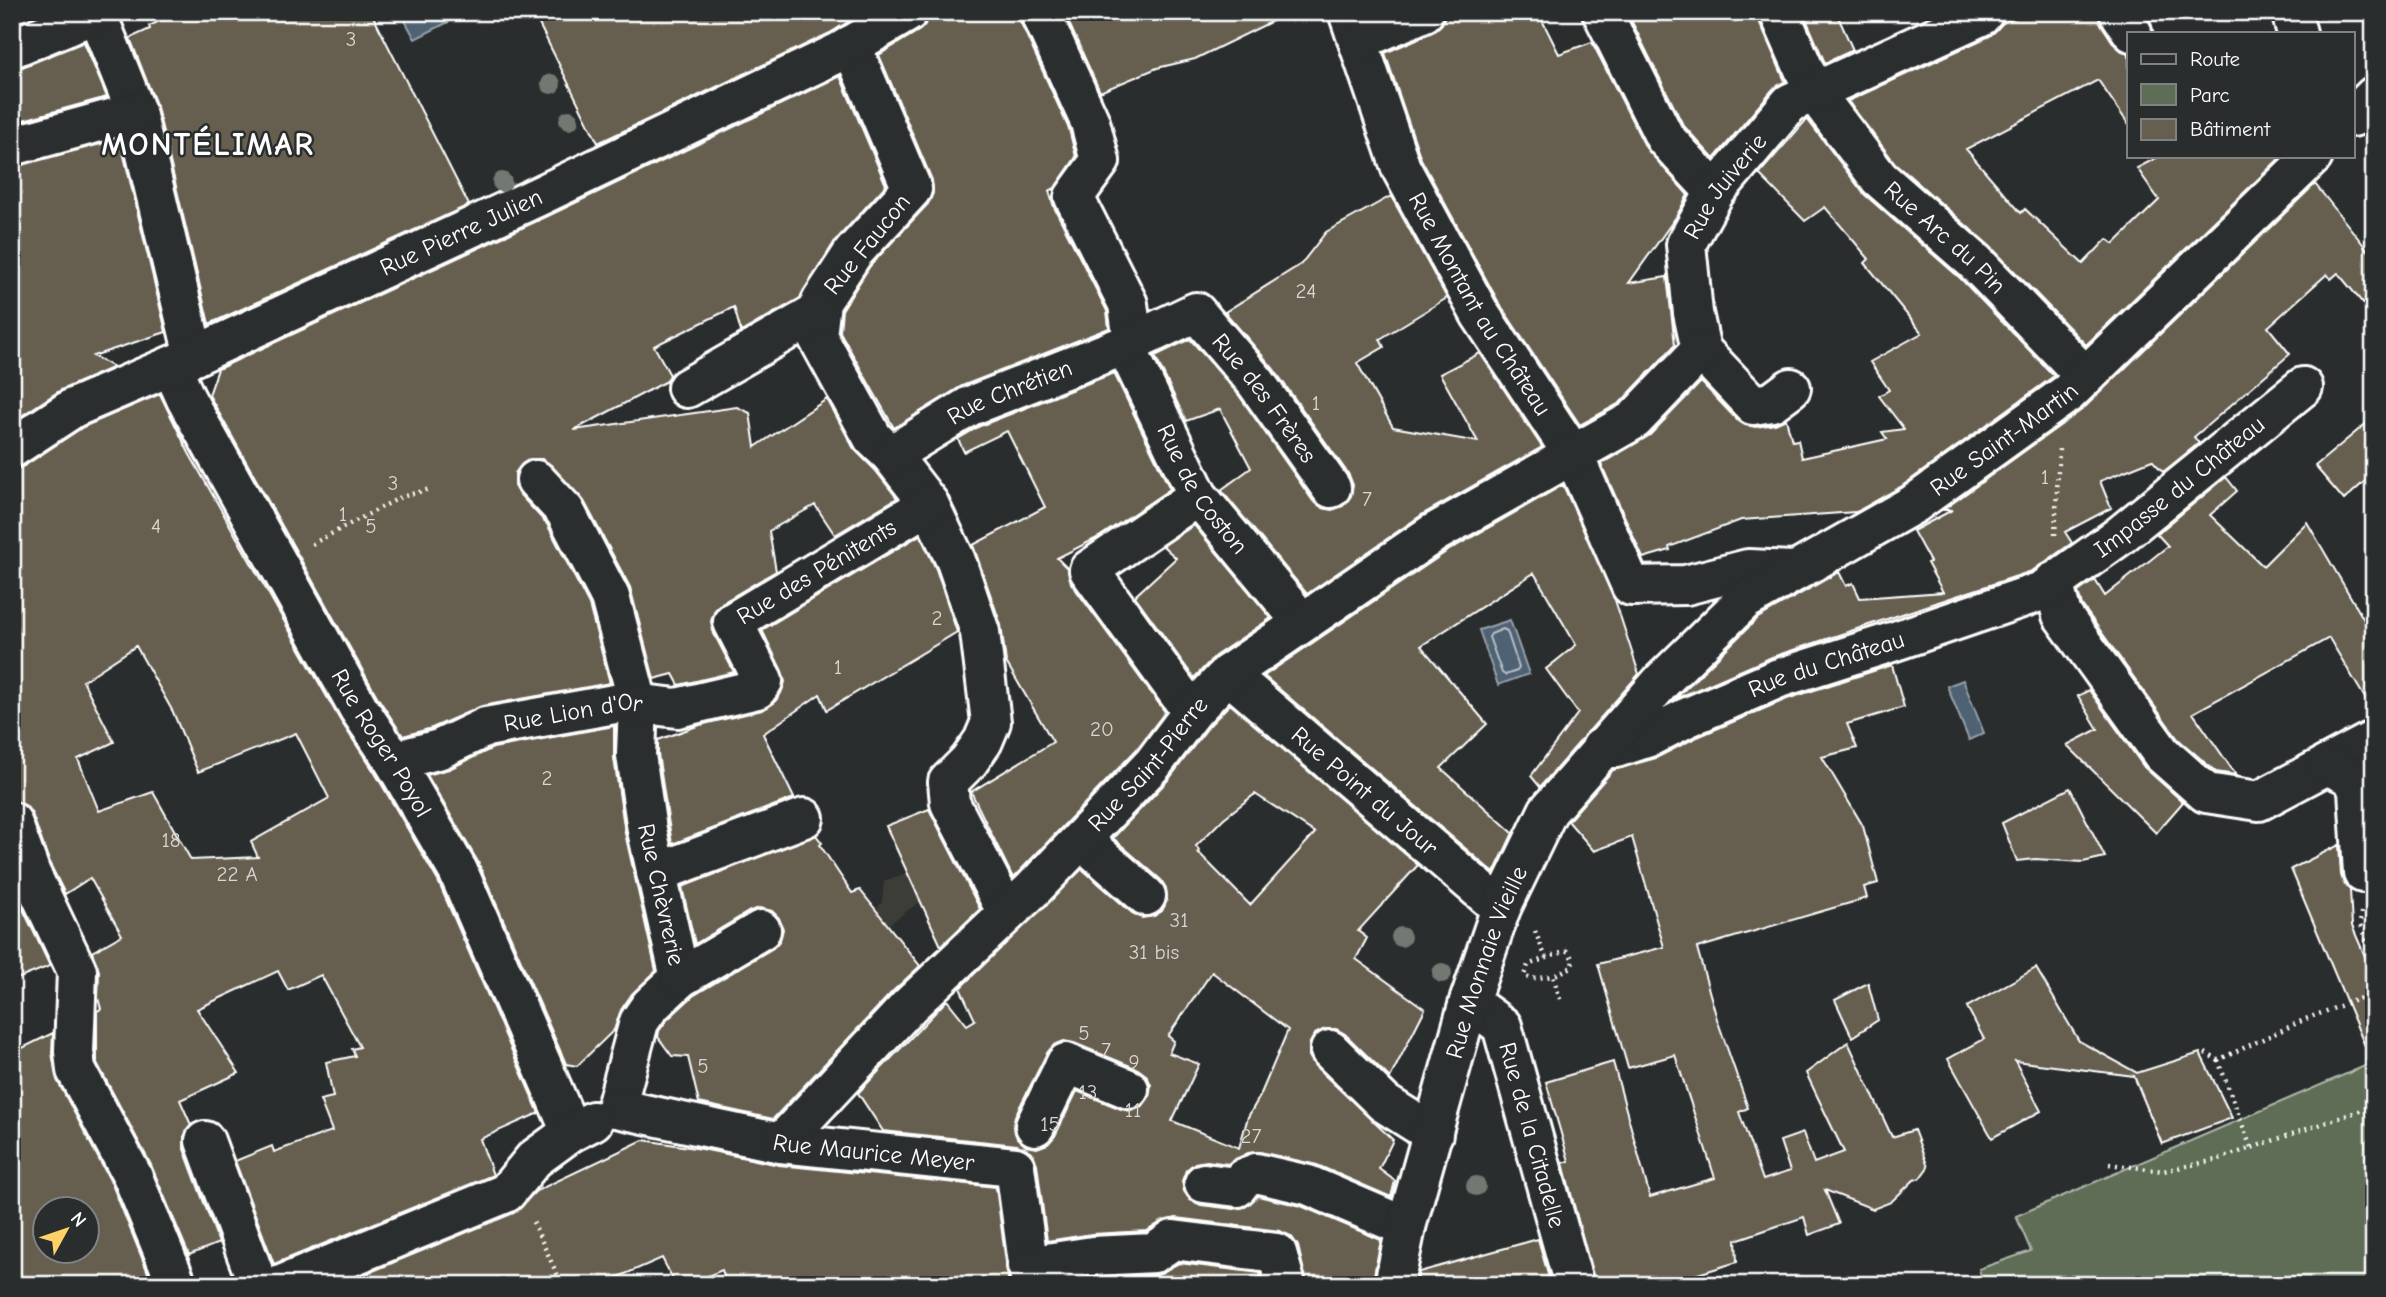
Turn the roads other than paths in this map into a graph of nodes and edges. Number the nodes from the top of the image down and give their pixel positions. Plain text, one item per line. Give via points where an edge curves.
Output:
1 (908, 12) edge
2 (1040, 12) edge
3 (1424, 12) edge
4 (1602, 12) edge
5 (1779, 12) edge
6 (1984, 12) edge
7 (2291, 12) edge
8 (98, 13) edge
9 (1353, 27) edge
10 (2297, 32) edge
11 (851, 45) junction
12 (12, 48) edge
13 (1814, 92) junction
14 (2374, 96) edge
15 (136, 112) junction
16 (2354, 116) edge
17 (12, 146) edge
18 (2311, 158) edge
19 (1715, 192) junction
20 (819, 312) junction
21 (1196, 312) joint
22 (1129, 343) junction
23 (1701, 349) junction
24 (183, 361) junction
25 (2085, 376) junction
26 (2303, 387) dead end
27 (687, 388) dead end
28 (1791, 388) dead end
29 (12, 448) edge
30 (891, 455) junction
31 (1574, 456) junction
32 (536, 480) dead end
33 (1331, 488) dead end
34 (1198, 496) junction
35 (929, 504) junction
36 (1795, 571) junction
37 (2053, 582) junction
38 (1302, 622) junction
39 (1228, 674) junction
40 (1661, 681) joint
41 (757, 689) joint
42 (638, 703) junction
43 (1192, 712) junction
44 (2374, 740) edge
45 (1601, 748) junction
46 (394, 761) junction
47 (2327, 765) junction
48 (804, 818) dead end
49 (12, 822) edge
50 (1081, 839) junction
51 (656, 873) junction
52 (2363, 873) road end
53 (1146, 896) dead end
54 (1007, 913) junction
55 (1517, 917) junction
56 (761, 930) dead end
57 (680, 978) junction
58 (1469, 1002) junction
59 (1330, 1050) dead end
60 (1129, 1089) dead end
61 (617, 1108) junction
62 (570, 1132) junction
63 (1433, 1134) junction
64 (205, 1141) dead end
65 (781, 1143) junction
66 (1025, 1148) junction
67 (1204, 1183) dead end
68 (1406, 1227) junction
69 (1029, 1275) edge
70 (177, 1285) edge
71 (258, 1285) edge
72 (281, 1285) edge
73 (1286, 1285) edge
74 (1394, 1285) edge
75 (1574, 1285) edge

1 - 11 street, Rue Pierre Julien
2 - 22 street, Rue de Coston via 1090,122 1100,161 1074,197 1128,304
3 - 9 street
4 - 19 street via 1665,138
5 - 13 street, Rue Arc du Pin
6 - 13 street, Rue Juiverie
7 - 10 street
8 - 12 street
8 - 15 street, Rue Roger Poyol
9 - 31 street, Rue Montant au Château via 1401,168 1480,314
11 - 20 street, Rue Faucon via 912,189 853,253
11 - 24 street, Rue Pierre Julien
13 - 19 street, Rue Juiverie via 1790,103
13 - 25 street, Rue Arc du Pin via 1879,178 1975,262
14 - 16 street
15 - 17 street
15 - 24 street, Rue Roger Poyol
18 - 25 street, Rue Saint-Martin
19 - 23 street, Rue Juiverie via 1686,244
20 - 27 street
20 - 30 street, Rue Faucon via 817,335 873,438
21 - 22 street, Rue Chrétien
21 - 33 street, Rue des Frères via 1255,381
22 - 30 street, Rue Chrétien via 970,406
22 - 34 street, Rue de Coston
23 - 28 street via 1753,405 1772,402
23 - 31 street via 1634,420
24 - 29 street, Rue Pierre Julien via 73,408
24 - 46 street, Rue Roger Poyol via 186,399 359,709
25 - 36 street, Rue Saint-Martin via 1914,504
26 - 37 street, Impasse du Château via 2118,537
30 - 35 street, Rue Faucon
31 - 36 street, Rue Montant au Château via 1631,586 1686,585 1748,569
31 - 38 street, Rue Saint-Pierre via 1434,533
32 - 42 street, Rue Chèvrerie via 565,511 610,597
34 - 38 street, Rue de Coston
34 - 43 street via 1089,570
35 - 41 street, Rue des Pénitents via 733,622 764,681
35 - 54 street, Rue Faucon via 956,561 980,632 991,722 976,751 948,782 950,803
36 - 40 street, Rue Saint-Martin via 1745,600
37 - 45 street, Rue du Château via 2042,591 1779,677 1649,737
37 - 47 street via 2062,615 2162,754 2206,793 2259,801
38 - 39 street, Rue Saint-Pierre
39 - 43 street, Rue Saint-Pierre
39 - 55 street, Rue Point du Jour
40 - 45 street, Rue Monnaie Vieille
41 - 42 street, Rue Lion d'Or via 677,708
42 - 46 street, Rue Lion d'Or via 486,727 440,749
42 - 51 street, Rue Chèvrerie via 636,755
43 - 50 street, Rue Saint-Pierre via 1153,764
44 - 47 street
45 - 55 street, Rue Monnaie Vieille via 1548,811
46 - 62 street, Rue Roger Poyol via 458,871
47 - 52 street via 2352,777 2358,790
48 - 51 street
49 - 70 street via 77,971 76,1070 132,1175
50 - 53 street
50 - 54 street, Rue Saint-Pierre
51 - 57 street, Rue Chèvrerie
54 - 65 street, Rue Saint-Pierre via 909,1006
55 - 58 street, Rue Monnaie Vieille
56 - 57 street
57 - 61 street, Rue Chèvrerie via 639,1022
58 - 63 street, Rue Monnaie Vieille
58 - 75 street, Rue de la Citadelle via 1502,1026
59 - 63 street via 1384,1103
60 - 66 street via 1066,1063
61 - 62 street
61 - 65 street, Rue Maurice Meyer
62 - 72 street via 534,1159 510,1188
63 - 68 street, Rue Monnaie Vieille
64 - 71 street
65 - 66 street, Rue Maurice Meyer
66 - 69 street
67 - 68 street via 1237,1187 1256,1173 1308,1185
68 - 74 street, Rue Monnaie Vieille
69 - 73 street via 1093,1256 1154,1253 1173,1240 1277,1253

